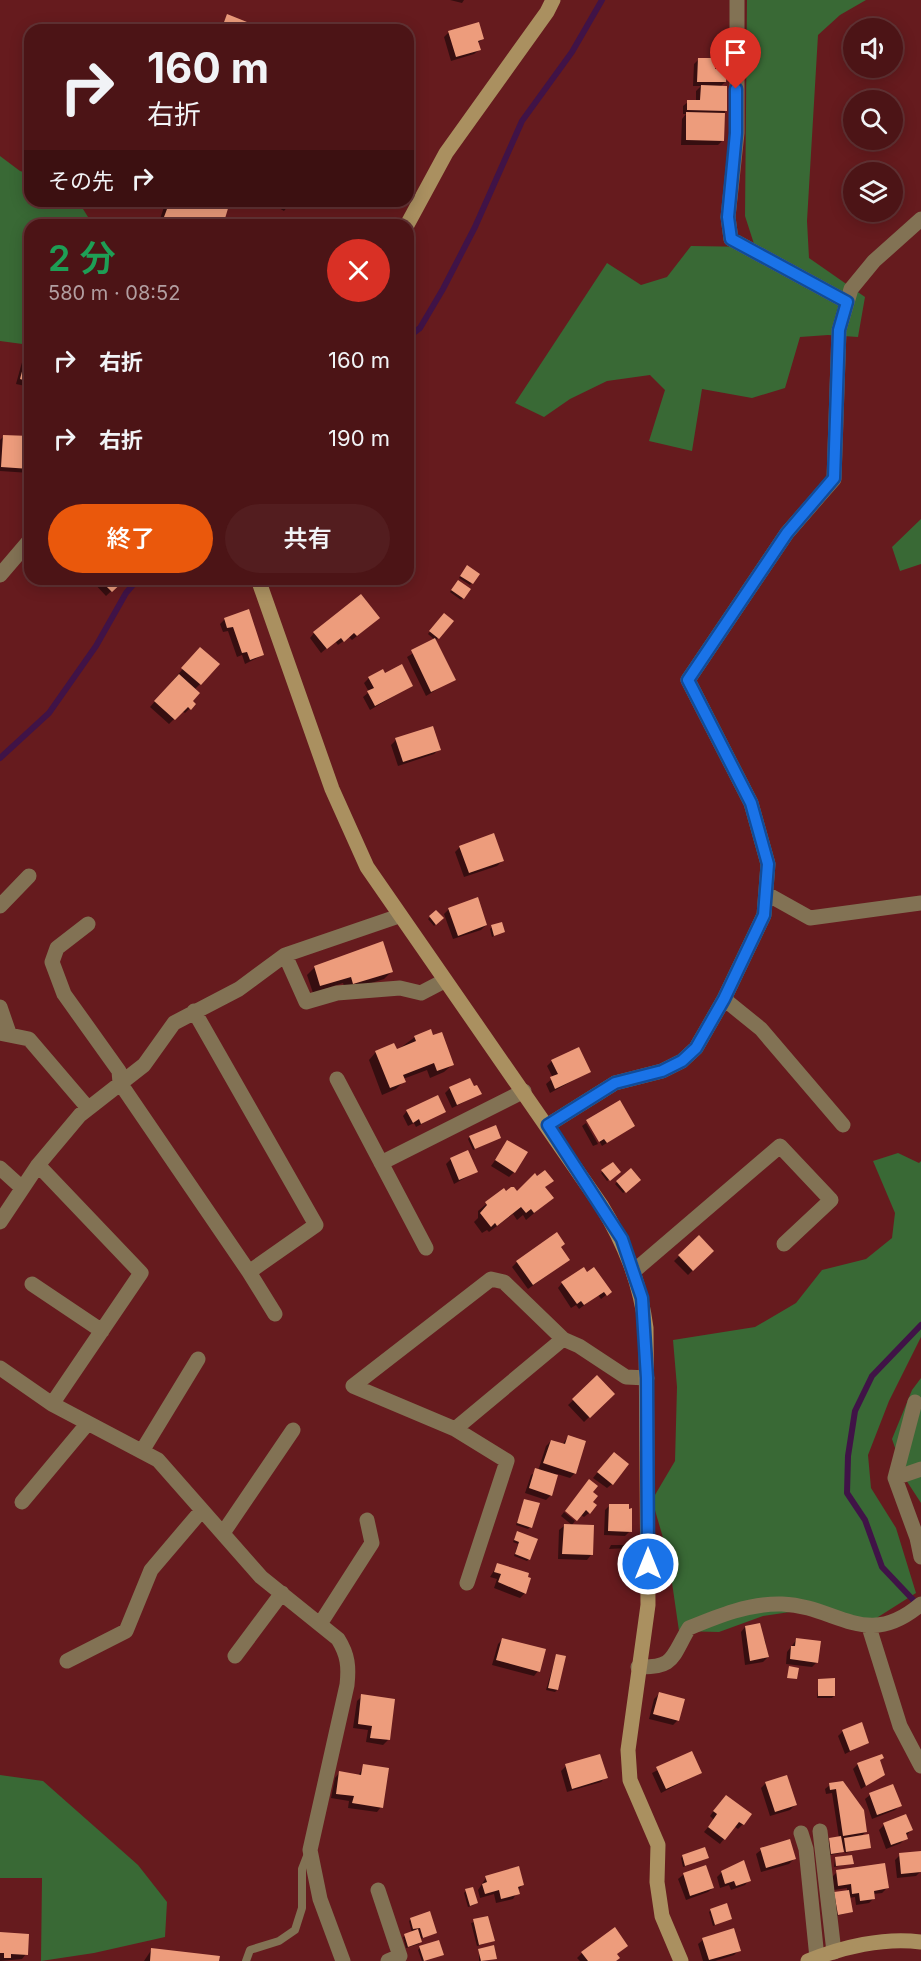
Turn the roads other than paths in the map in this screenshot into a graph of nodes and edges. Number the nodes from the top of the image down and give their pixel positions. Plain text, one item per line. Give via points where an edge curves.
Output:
1 (553, 0) edge
2 (737, 0) edge
3 (410, 219) edge
4 (921, 219) edge
5 (847, 302) junction
6 (24, 547) edge
7 (0, 575) edge
8 (260, 585) edge
9 (29, 876) dead end
10 (767, 894) junction
11 (921, 903) edge
12 (0, 906) edge
13 (399, 916) junction
14 (88, 924) dead end
15 (285, 955) junction
16 (444, 981) junction
17 (724, 999) junction
18 (0, 1007) edge
19 (194, 1011) junction
20 (5, 1033) edge
21 (337, 1079) dead end
22 (120, 1083) junction
23 (524, 1091) junction
24 (88, 1108) junction
25 (548, 1125) junction
26 (843, 1125) dead end
27 (381, 1163) junction
28 (38, 1165) junction
29 (0, 1168) edge
30 (21, 1187) junction
31 (0, 1222) edge
32 (784, 1244) dead end
33 (426, 1248) dead end
34 (634, 1271) junction
35 (249, 1272) junction
36 (32, 1284) dead end
37 (275, 1314) dead end
38 (102, 1331) junction
39 (563, 1339) junction
40 (198, 1359) dead end
41 (0, 1368) edge
42 (647, 1378) junction
43 (915, 1402) dead end
44 (52, 1404) junction
45 (88, 1423) junction
46 (455, 1429) junction
47 (293, 1430) dead end
48 (142, 1451) junction
49 (921, 1469) edge
50 (895, 1478) junction
51 (22, 1502) dead end
52 (202, 1510) junction
53 (367, 1520) dead end
54 (223, 1533) junction
55 (921, 1557) edge
56 (467, 1583) dead end
57 (282, 1593) junction
58 (921, 1604) edge
59 (320, 1624) junction
60 (869, 1627) junction
61 (236, 1656) dead end
62 (67, 1661) dead end
63 (638, 1667) junction
64 (921, 1766) edge
65 (820, 1831) dead end
66 (801, 1833) dead end
67 (310, 1850) junction
68 (378, 1890) dead end
69 (921, 1942) edge
70 (834, 1952) junction
71 (813, 1959) edge
72 (246, 1961) edge
73 (343, 1961) edge
74 (388, 1961) edge
75 (681, 1961) edge

1 - 3 street via 446,153
2 - 5 street via 736,133 728,217 731,239
4 - 5 street via 874,261 850,289
5 - 10 street via 839,330 834,478 787,533 688,680 751,803 768,864
6 - 7 street
8 - 13 street via 350,834
9 - 12 street
10 - 11 street via 810,918
10 - 17 street via 764,915
13 - 15 street
13 - 16 street
14 - 22 street via 57,948 52,962 64,994 119,1071
15 - 16 street via 306,1002 337,993 400,988 421,993
15 - 19 street via 239,989
16 - 23 street
17 - 25 street via 696,1048 682,1061 662,1071 615,1083
17 - 26 street via 761,1029
18 - 20 street
19 - 22 street via 174,1023 144,1065
19 - 35 street via 316,1225
20 - 24 street via 29,1039
21 - 27 street
22 - 24 street
22 - 35 street
23 - 25 street
23 - 27 street
24 - 28 street
25 - 34 street via 622,1239
27 - 33 street
28 - 30 street
28 - 38 street via 141,1273
29 - 30 street
30 - 31 street
32 - 34 street via 831,1200 780,1146
34 - 42 street via 642,1298
35 - 37 street
36 - 38 street
38 - 44 street
39 - 42 street via 626,1377
39 - 46 street
39 - 46 street via 504,1282 491,1279 352,1386
40 - 48 street
41 - 44 street
42 - 63 street via 648,1605
43 - 50 street
44 - 45 street
45 - 48 street
45 - 51 street
46 - 56 street via 507,1461
47 - 54 street
48 - 52 street via 158,1460
49 - 50 street
50 - 55 street
52 - 54 street
52 - 62 street via 151,1570 126,1631
53 - 59 street via 372,1543
54 - 57 street via 261,1577
57 - 59 street
57 - 61 street
58 - 60 street via 908,1615
59 - 67 street via 338,1639 349,1666
60 - 63 street via 803,1607 760,1605 689,1628 668,1663 660,1668
60 - 64 street via 900,1725
63 - 75 street via 628,1750 630,1780 658,1845 657,1882 663,1916
65 - 70 street
66 - 71 street via 806,1849
67 - 72 lane via 302,1869 302,1908 296,1930 279,1941 250,1950
67 - 73 street via 320,1899
68 - 74 street via 400,1956
69 - 70 street via 879,1942
70 - 71 street

